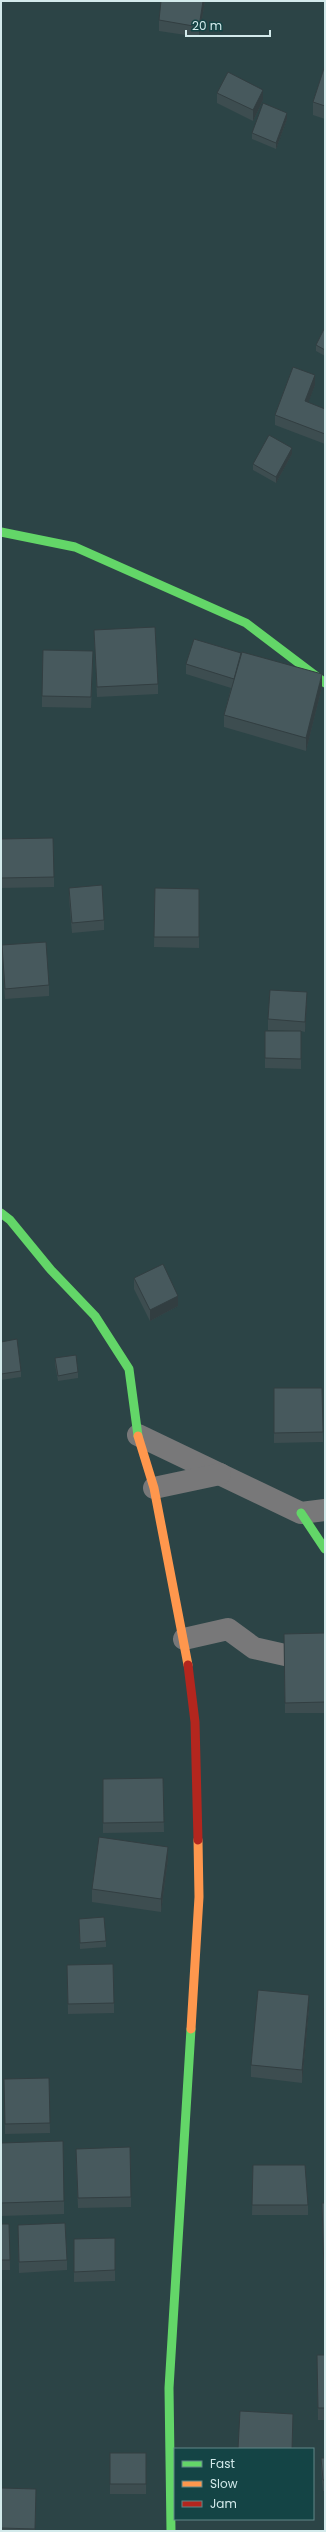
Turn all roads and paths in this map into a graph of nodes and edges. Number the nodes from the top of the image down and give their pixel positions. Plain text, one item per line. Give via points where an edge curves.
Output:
1 (1, 532) edge
2 (325, 684) edge
3 (1, 1213) edge
4 (138, 1435) junction
5 (220, 1474) junction
6 (154, 1488) junction
7 (325, 1510) edge
8 (301, 1513) junction
9 (325, 1549) edge
10 (184, 1639) junction
11 (325, 1664) edge
12 (172, 2531) edge

1 - 2 street via 74,547 246,623
3 - 4 street via 95,1316 129,1369
4 - 5 street
4 - 6 street
5 - 6 street
5 - 8 street
6 - 10 street
7 - 8 street
8 - 9 street
10 - 11 street via 228,1629 254,1648
10 - 12 street via 195,1722 199,1897 169,2388

